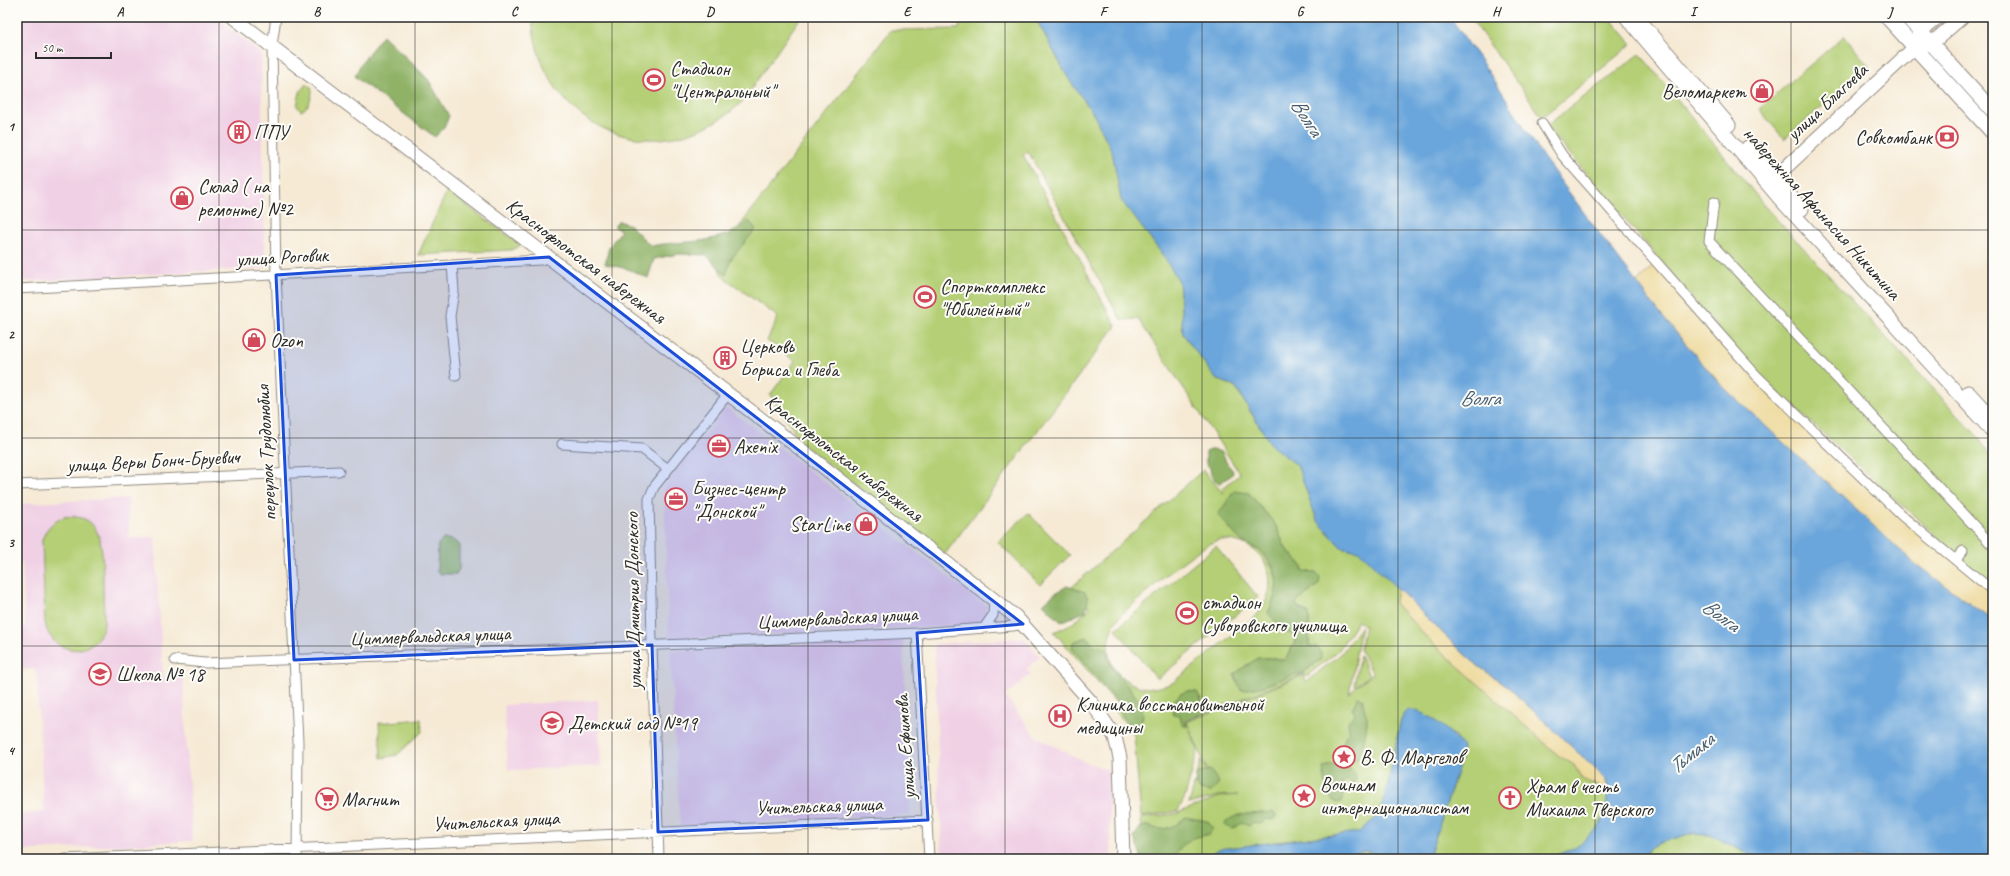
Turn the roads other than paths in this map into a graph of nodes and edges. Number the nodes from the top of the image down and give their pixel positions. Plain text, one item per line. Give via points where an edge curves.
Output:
1 (233, 17) edge
2 (276, 17) edge
3 (1626, 17) edge
4 (1638, 17) edge
5 (1887, 17) edge
6 (1907, 17) edge
7 (1938, 17) edge
8 (1962, 17) edge
9 (1920, 32) junction
10 (1931, 44) junction
11 (272, 46) junction
12 (1914, 48) junction
13 (1993, 111) edge
14 (1542, 123) dead end
15 (1993, 133) edge
16 (1771, 181) junction
17 (1714, 202) dead end
18 (549, 257) junction
19 (452, 265) junction
20 (276, 275) junction
21 (17, 289) edge
22 (456, 376) dead end
23 (728, 394) junction
24 (1993, 419) edge
25 (1993, 432) edge
26 (562, 444) dead end
27 (668, 469) junction
28 (340, 471) dead end
29 (285, 473) junction
30 (17, 485) edge
31 (1993, 546) edge
32 (1962, 551) dead end
33 (1955, 560) junction
34 (1993, 591) edge
35 (994, 599) junction
36 (1023, 624) junction
37 (984, 628) junction
38 (918, 633) junction
39 (652, 645) junction
40 (175, 660) dead end
41 (294, 660) junction
42 (928, 820) junction
43 (658, 832) junction
44 (296, 854) edge
45 (65, 859) edge
46 (659, 859) edge
47 (930, 859) edge
48 (1123, 859) edge

1 - 11 main road, Краснофлотская набережная
2 - 11 street, переулок Трудолюбия
3 - 16 main road, набережная Афанасия Никитина
4 - 16 main road, набережная Афанасия Никитина
5 - 12 main road
6 - 9 main road
7 - 9 main road, улица Благоева
8 - 10 main road, улица Благоева
9 - 10 main road
9 - 12 main road, улица Благоева
10 - 12 main road, улица Благоева
10 - 13 main road
11 - 18 main road, Краснофлотская набережная
11 - 20 street, переулок Трудолюбия
12 - 15 main road
12 - 16 main road, улица Благоева
14 - 33 street via 1562,155 1756,375 1902,516
16 - 24 main road, набережная Афанасия Никитина
16 - 25 main road, набережная Афанасия Никитина
17 - 31 street via 1709,241
18 - 19 street, улица Роговик via 541,260
18 - 23 main road, Краснофлотская набережная
19 - 20 street, улица Роговик
19 - 22 street via 454,291 450,316
20 - 21 street, улица Роговик
20 - 29 street, переулок Трудолюбия
23 - 27 street, улица Дмитрия Донского
23 - 35 main road, Краснофлотская набережная
26 - 27 street via 642,449
27 - 39 street, улица Дмитрия Донского via 654,487 649,499
28 - 29 street, улица Веры Бонч-Бруевич
29 - 30 street, улица Веры Бонч-Бруевич
29 - 41 street, переулок Трудолюбия
32 - 33 street
33 - 34 street
35 - 36 main road, Краснофлотская набережная
35 - 37 street via 993,615
36 - 37 street, Циммервальдская улица
36 - 48 main road, Краснофлотская набережная via 1092,703 1115,737 1120,758
37 - 38 street, Циммервальдская улица
38 - 39 street, Циммервальдская улица
38 - 42 street, улица Ефимова
39 - 41 street, Циммервальдская улица
39 - 43 street, улица Дмитрия Донского
40 - 41 street, Циммервальдская улица via 205,664
41 - 44 street, переулок Трудолюбия via 298,742
42 - 43 street, Учительская улица
42 - 47 street, улица Ефимова
43 - 44 street, Учительская улица
43 - 46 street, улица Дмитрия Донского
44 - 45 street, Учительская улица

